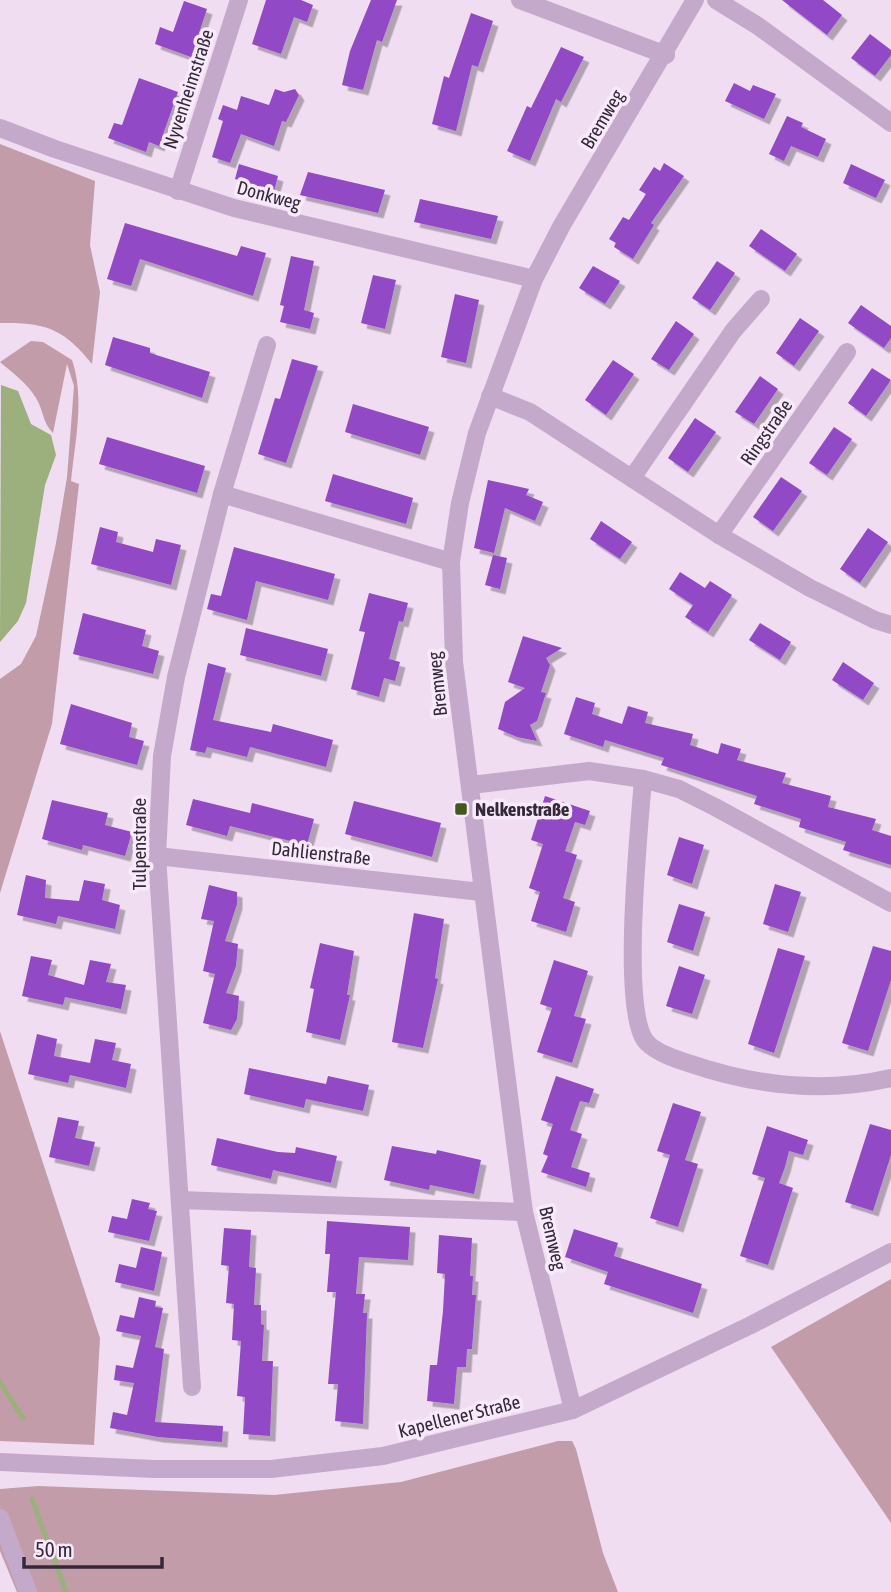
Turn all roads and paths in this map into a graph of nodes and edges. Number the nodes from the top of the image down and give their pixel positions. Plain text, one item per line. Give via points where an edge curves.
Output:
1 (239, 0) edge
2 (520, 0) edge
3 (695, 0) edge
4 (716, 0) edge
5 (666, 55) junction
6 (891, 123) edge
7 (0, 128) edge
8 (178, 191) junction
9 (534, 279) junction
10 (761, 299) dead end
11 (267, 345) dead end
12 (847, 352) dead end
13 (491, 396) junction
14 (632, 478) junction
15 (222, 494) junction
16 (719, 535) junction
17 (452, 562) junction
18 (891, 625) edge
19 (643, 779) junction
20 (471, 785) junction
21 (157, 856) junction
22 (481, 892) junction
23 (891, 903) edge
24 (891, 1078) edge
25 (180, 1200) junction
26 (524, 1212) junction
27 (891, 1252) edge
28 (192, 1387) dead end
29 (573, 1409) junction
30 (0, 1462) edge
31 (0, 1518) edge
32 (28, 1592) edge

1 - 8 street, Nyvenheimstraße
2 - 5 street
3 - 5 street, Bremweg
4 - 6 street
5 - 9 street, Bremweg
7 - 8 street, Donkweg
8 - 9 street, Donkweg via 336,235
9 - 13 street, Bremweg
10 - 14 street via 733,331
11 - 15 street, Tulpenstraße
12 - 16 street, Ringstraße
13 - 14 street via 530,412
13 - 17 street, Bremweg via 460,503
14 - 16 street
15 - 17 street
15 - 21 street, Tulpenstraße via 176,677 162,767
16 - 18 street via 810,588
17 - 20 street, Bremweg via 454,662
19 - 20 street via 589,771
19 - 23 street via 679,789
19 - 24 street via 635,951 636,1018 644,1040 672,1058 766,1084 815,1087
20 - 22 street, Bremweg
21 - 22 street, Dahlienstraße
21 - 25 street, Tulpenstraße
22 - 26 street, Bremweg
25 - 26 street
25 - 28 street, Tulpenstraße
26 - 29 street, Bremweg
27 - 29 street, Kapellener Straße
29 - 30 street, Kapellener Straße via 383,1455 271,1469
31 - 32 street

